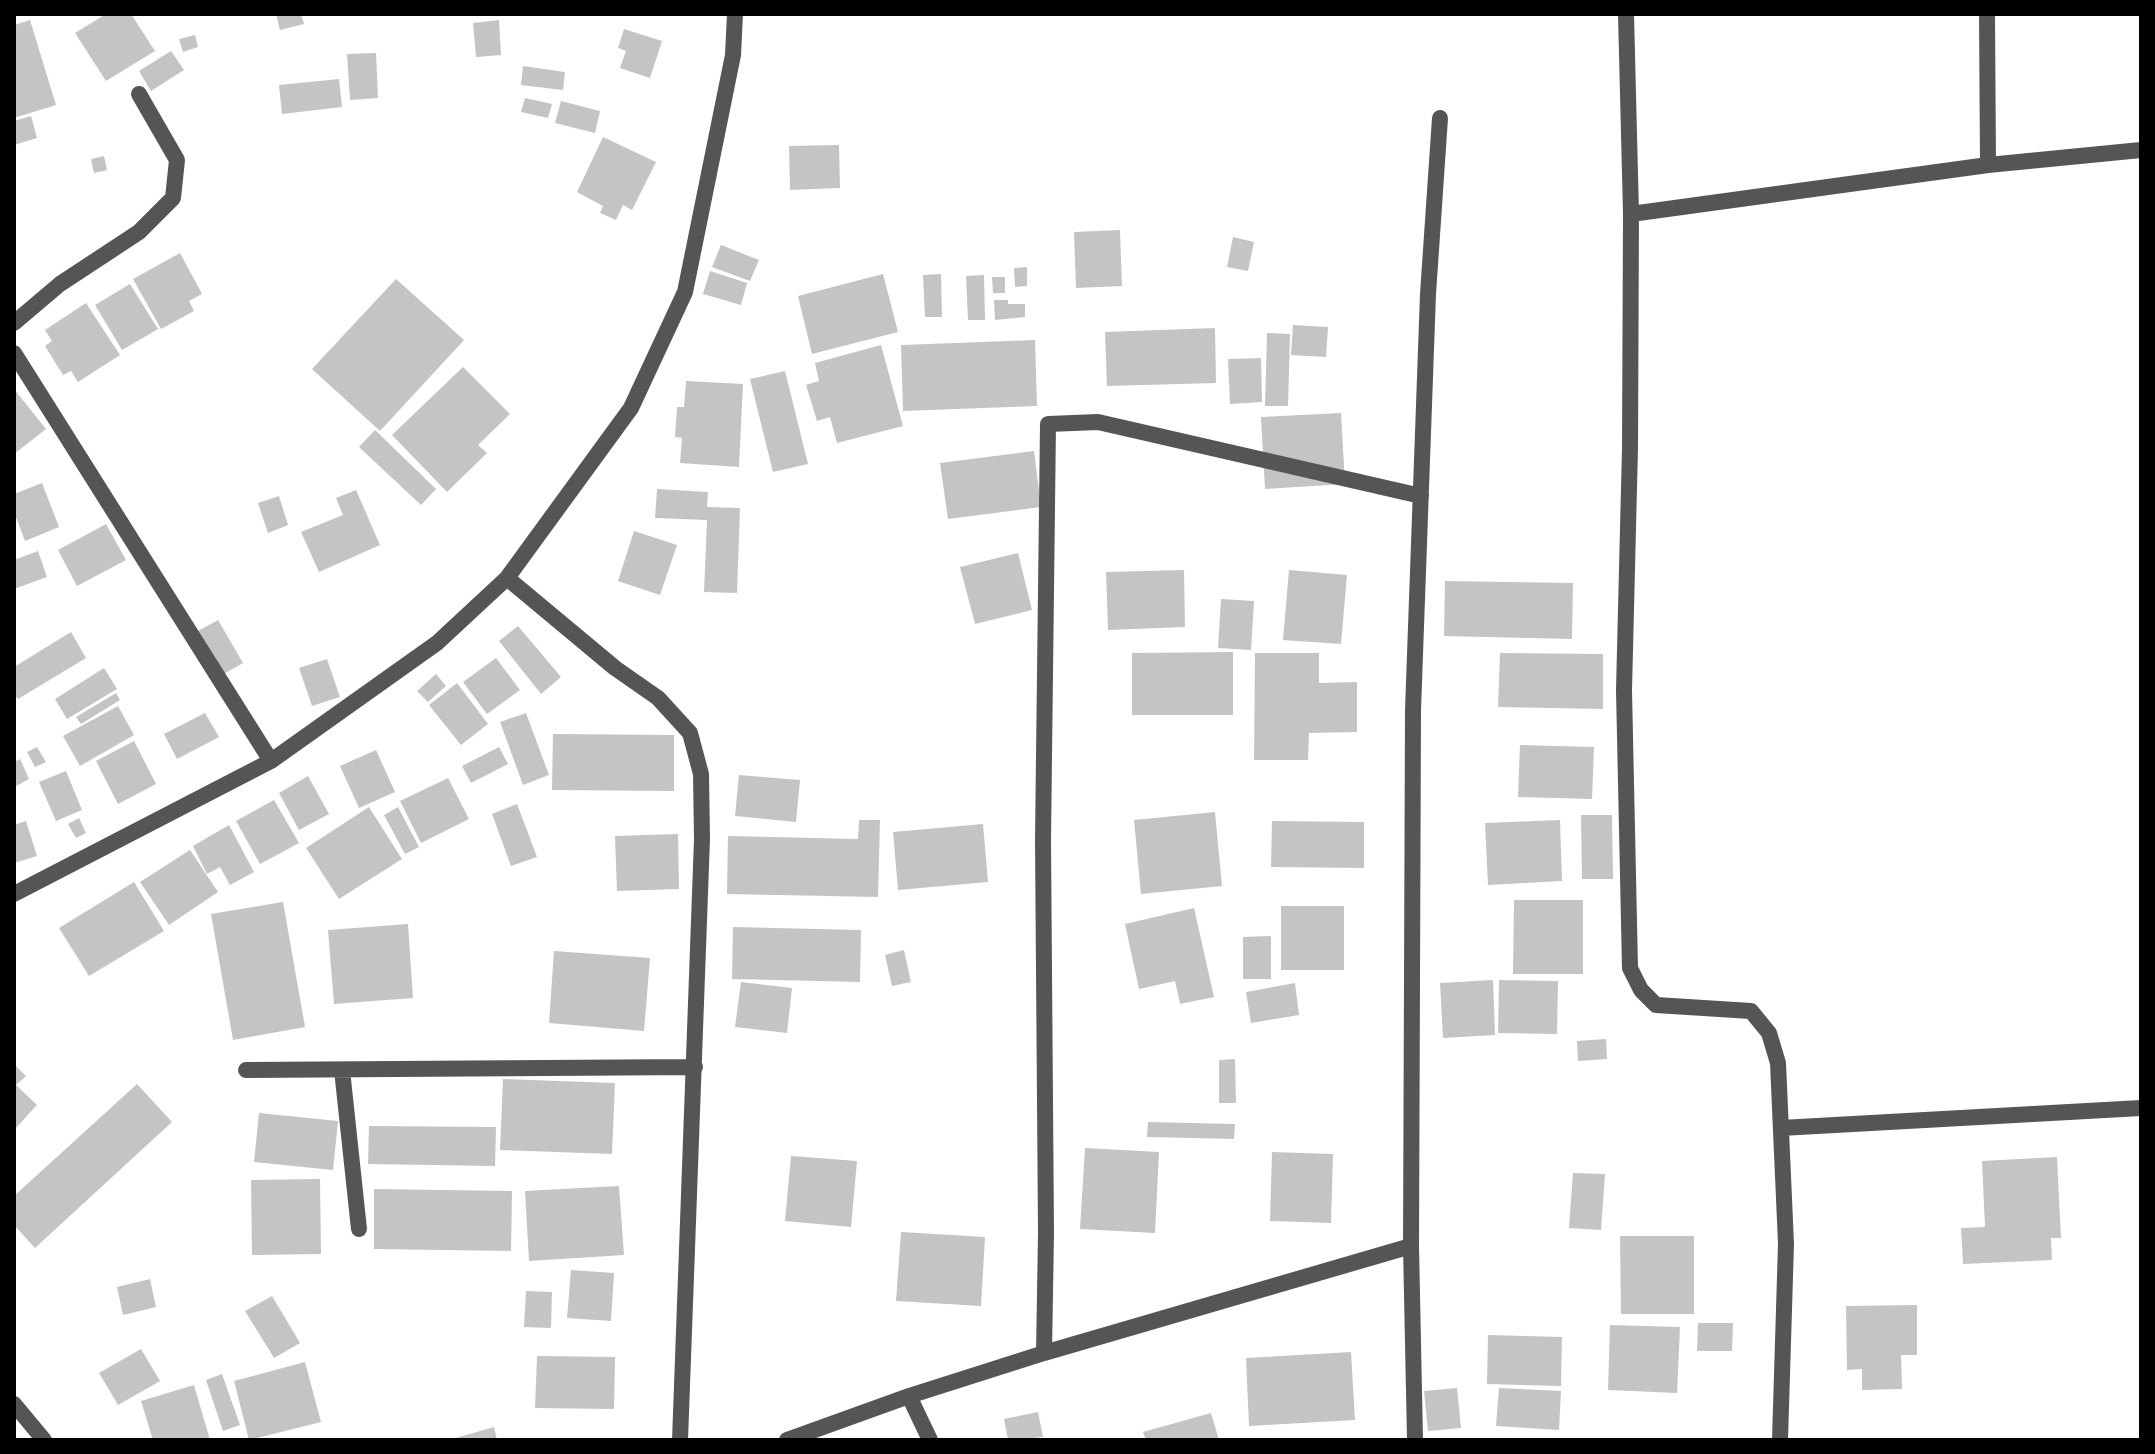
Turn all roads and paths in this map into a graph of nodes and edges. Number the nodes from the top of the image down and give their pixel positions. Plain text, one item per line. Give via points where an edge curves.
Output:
1 (735, 14) edge
2 (1626, 14) edge
3 (1987, 14) edge
4 (139, 94) dead end
5 (1440, 118) dead end
6 (2141, 150) edge
7 (1988, 165) junction
8 (1631, 214) junction
9 (14, 323) edge
10 (14, 353) edge
11 (1421, 496) junction
12 (507, 578) junction
13 (271, 761) junction
14 (14, 894) edge
15 (695, 1067) junction
16 (246, 1070) dead end
17 (342, 1070) junction
18 (2141, 1108) edge
19 (1781, 1128) junction
20 (359, 1229) dead end
21 (1411, 1246) junction
22 (1044, 1353) junction
23 (909, 1396) junction
24 (14, 1404) edge
25 (44, 1440) edge
26 (680, 1440) edge
27 (787, 1440) edge
28 (930, 1440) edge
29 (1415, 1440) edge
30 (1780, 1440) edge

1 - 12 street via 733,55 685,292 631,408
2 - 8 street
3 - 7 street
4 - 9 street via 177,160 173,198 139,232 60,284
5 - 11 street
6 - 7 street
7 - 8 street
8 - 19 street via 1624,690 1630,968 1656,1005 1751,1011 1769,1033 1778,1063
10 - 13 street
11 - 21 street via 1413,710
11 - 22 street via 1098,422 1048,424
12 - 13 street via 437,643
12 - 15 street via 658,698 690,733 701,774 702,839
13 - 14 street
15 - 17 street
15 - 26 street
16 - 17 street
17 - 20 street
18 - 19 street
19 - 30 street via 1786,1244
21 - 22 street
21 - 29 street
22 - 23 street
23 - 27 street
23 - 28 street
24 - 25 street

